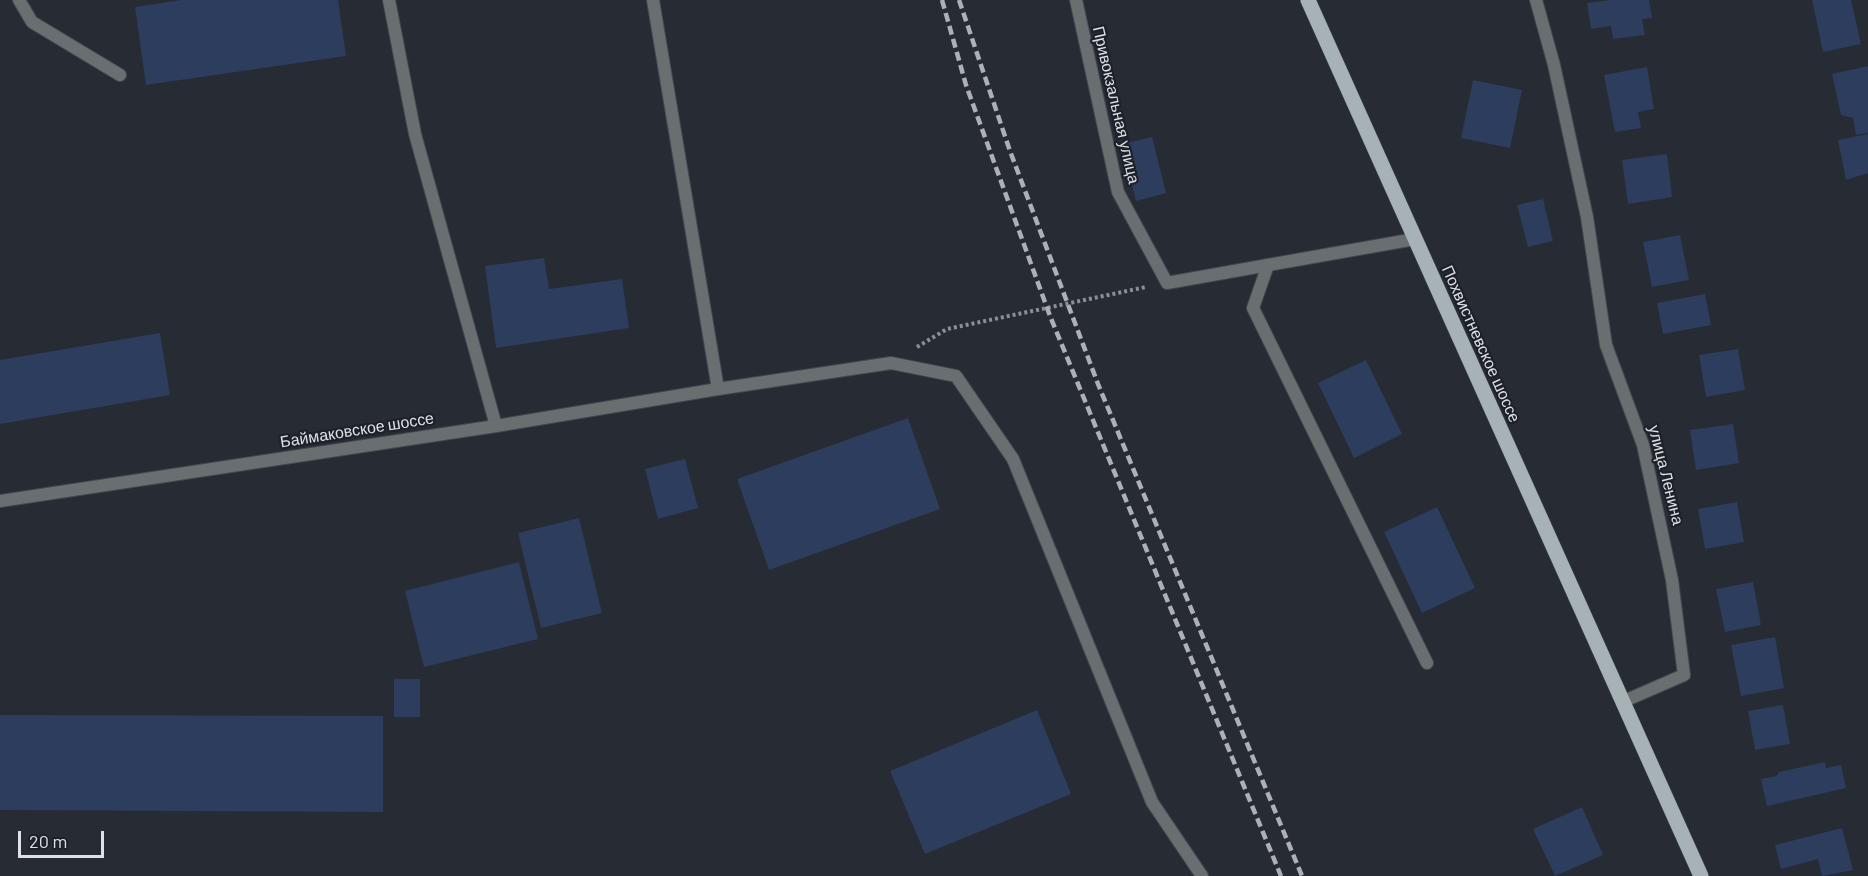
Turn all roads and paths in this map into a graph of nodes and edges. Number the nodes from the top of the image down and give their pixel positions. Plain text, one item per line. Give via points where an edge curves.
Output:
1 (20, 0) edge
2 (389, 0) edge
3 (653, 0) edge
4 (1076, 0) edge
5 (1308, 0) edge
6 (1536, 0) edge
7 (120, 75) dead end
8 (1415, 240) junction
9 (1268, 265) junction
10 (1167, 283) junction
11 (891, 363) junction
12 (718, 389) junction
13 (496, 426) junction
14 (0, 501) edge
15 (1427, 663) dead end
16 (1622, 702) junction
17 (1202, 876) edge
18 (1701, 876) edge

1 - 7 street via 32,22
2 - 13 street via 415,134
3 - 12 street
4 - 10 street, Привокзальная улица via 1118,192
5 - 8 main road, Похвистневское шоссе
6 - 16 street, улица Ленина via 1587,217 1606,345 1643,445 1674,590 1684,675
8 - 9 street
8 - 16 main road, Похвистневское шоссе
9 - 10 street
9 - 15 street via 1254,308
10 - 11 path via 946,329
11 - 12 street, Баймаковское шоссе
11 - 17 street, Баймаковское шоссе via 956,376 1012,459 1152,802
12 - 13 street, Баймаковское шоссе
13 - 14 street, Баймаковское шоссе
16 - 18 main road

